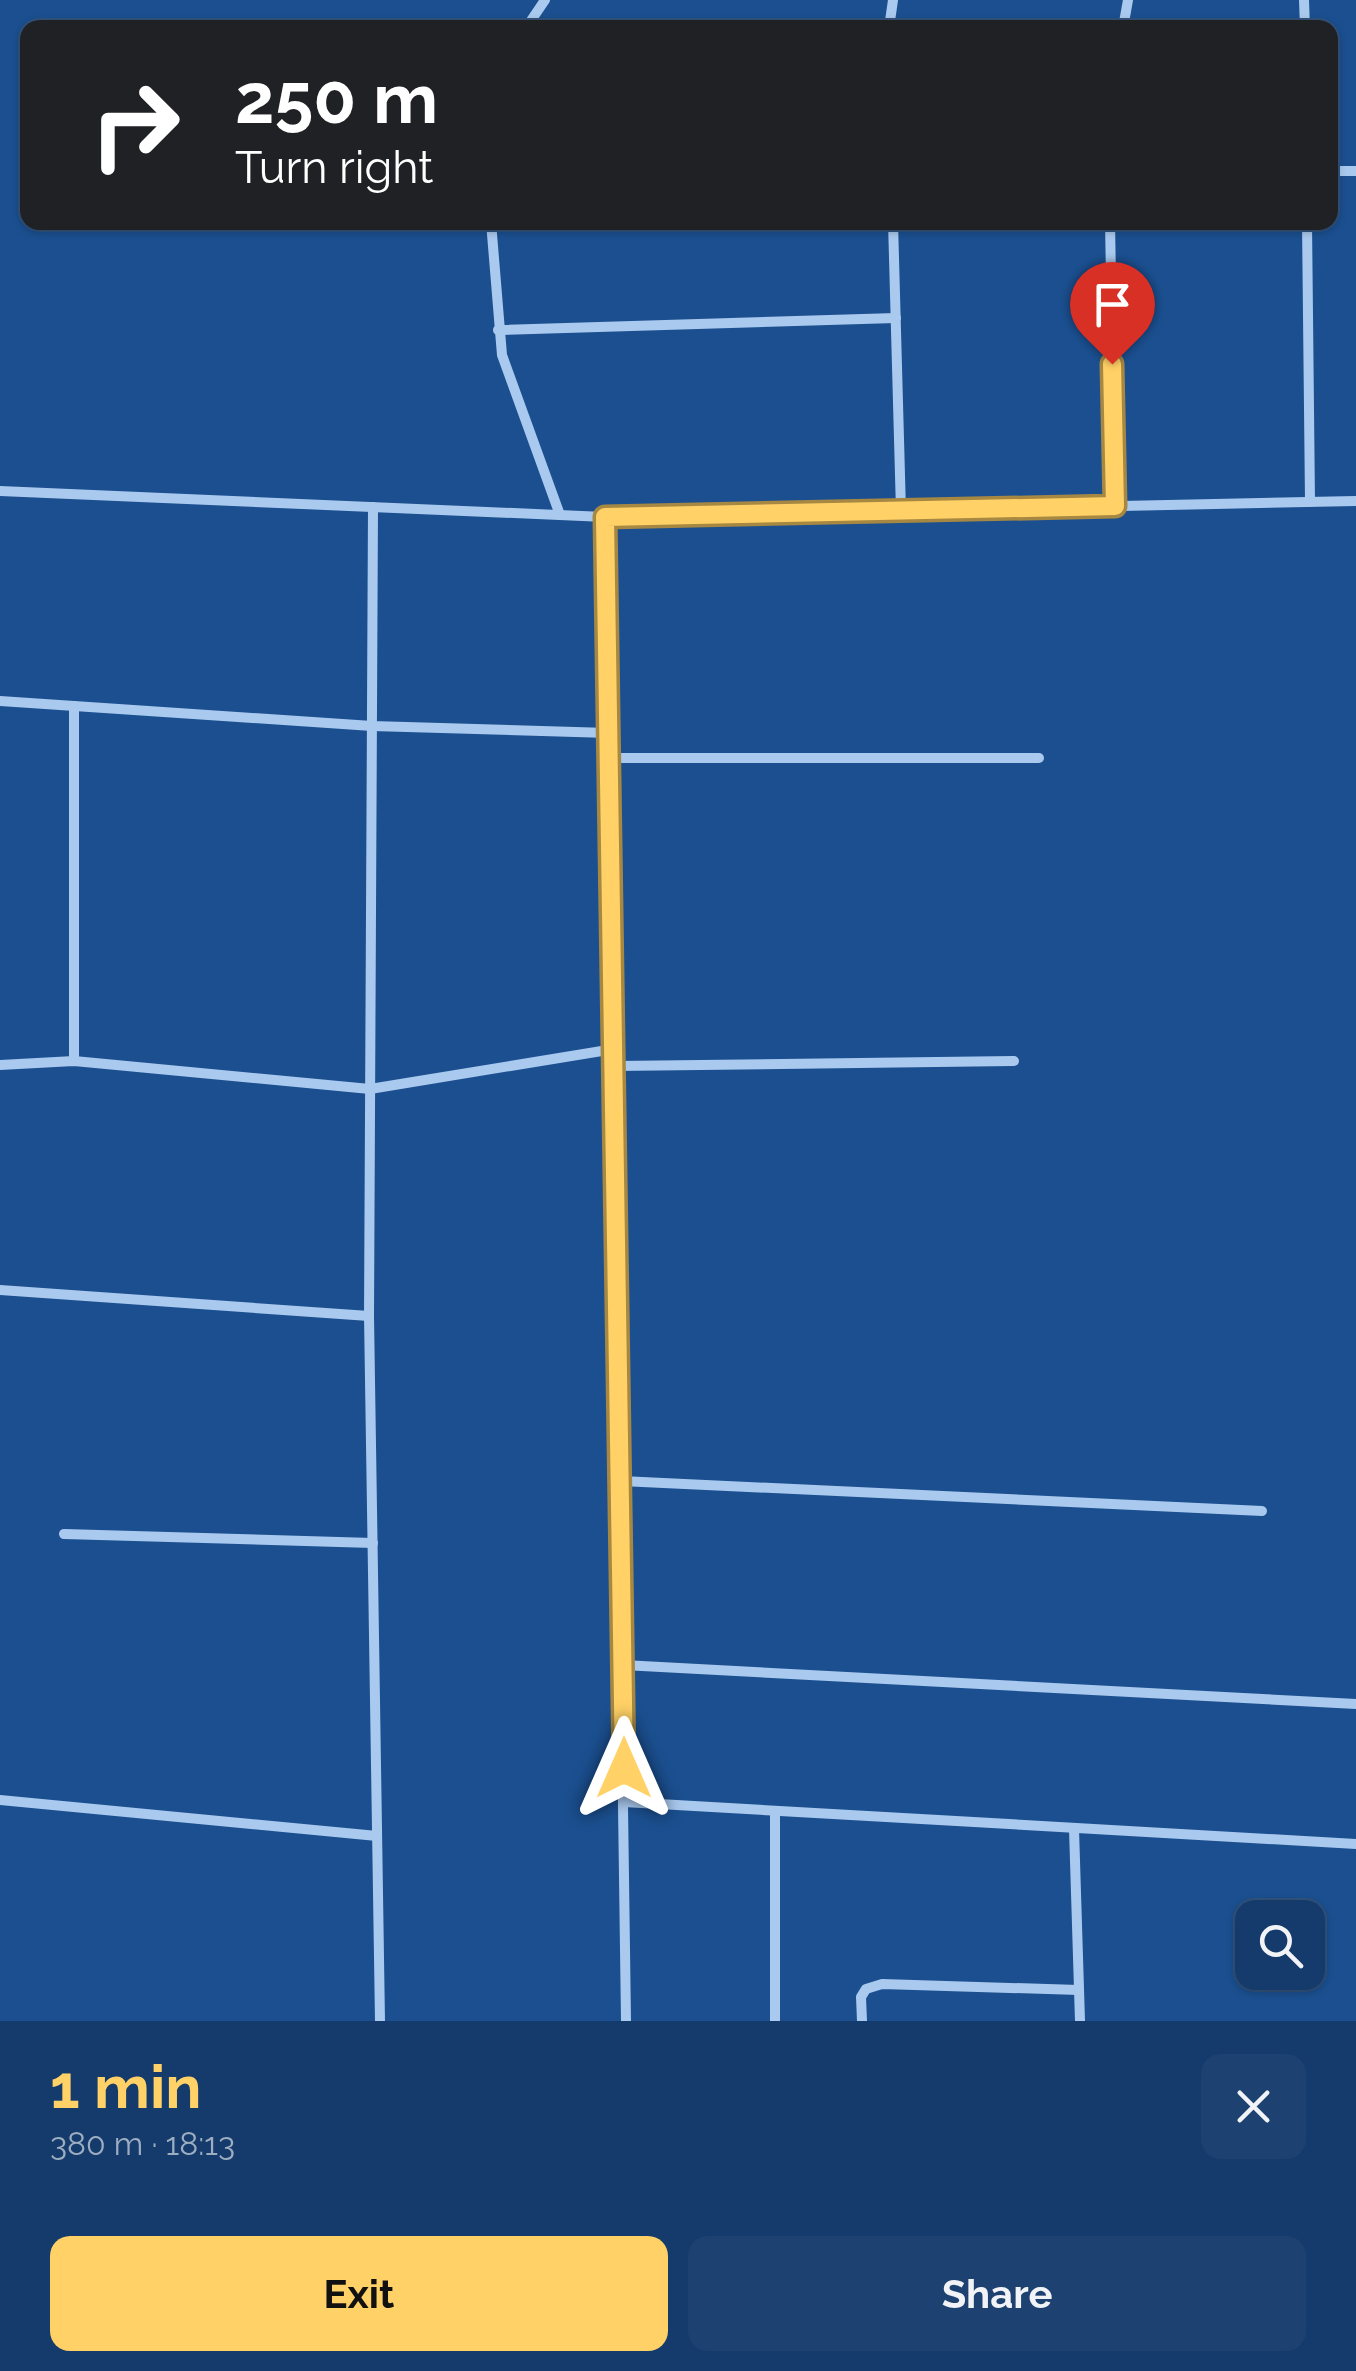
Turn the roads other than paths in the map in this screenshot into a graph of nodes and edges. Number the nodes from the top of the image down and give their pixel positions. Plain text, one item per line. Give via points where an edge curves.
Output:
1 (492, 230) edge
2 (893, 230) edge
3 (1110, 230) edge
4 (1307, 230) edge
5 (896, 318) junction
6 (498, 330) junction
7 (0, 491) edge
8 (1356, 501) edge
9 (1310, 502) junction
10 (1115, 506) junction
11 (373, 507) junction
12 (901, 511) junction
13 (560, 515) junction
14 (605, 517) junction
15 (0, 701) edge
16 (74, 706) junction
17 (372, 726) junction
18 (609, 734) junction
19 (609, 758) junction
20 (1039, 758) dead end
21 (614, 1048) junction
22 (74, 1061) junction
23 (1014, 1061) dead end
24 (0, 1065) edge
25 (615, 1066) junction
26 (370, 1089) junction
27 (0, 1290) edge
28 (369, 1316) junction
29 (621, 1481) junction
30 (1262, 1511) dead end
31 (64, 1534) dead end
32 (373, 1544) junction
33 (623, 1665) junction
34 (1356, 1704) edge
35 (0, 1800) edge
36 (624, 1802) junction
37 (775, 1811) junction
38 (1074, 1829) junction
39 (377, 1836) junction
40 (1356, 1844) edge
41 (1079, 1990) junction
42 (380, 2021) edge
43 (626, 2021) edge
44 (775, 2021) edge
45 (862, 2021) edge
46 (1080, 2021) edge

1 - 6 street
2 - 5 street
3 - 10 street
4 - 9 street
5 - 6 street
5 - 12 street
6 - 13 street via 507,374
7 - 11 street
8 - 9 street
9 - 10 street
10 - 12 street
11 - 13 street
11 - 17 street
12 - 14 street
13 - 14 street
14 - 18 street
15 - 16 street
16 - 17 street
16 - 22 street
17 - 18 street
17 - 26 street
18 - 19 street
19 - 20 street
19 - 21 street
21 - 25 street
21 - 26 street
22 - 24 street
22 - 26 street
23 - 25 street
25 - 29 street
26 - 28 street
27 - 28 street
28 - 32 street
29 - 30 street
29 - 33 street
31 - 32 street
32 - 39 street
33 - 34 street
33 - 36 street
35 - 39 street
36 - 37 street
36 - 43 street
37 - 38 street
37 - 44 street
38 - 40 street
38 - 41 street
39 - 42 street
41 - 45 street via 875,1985 861,1996
41 - 46 street

